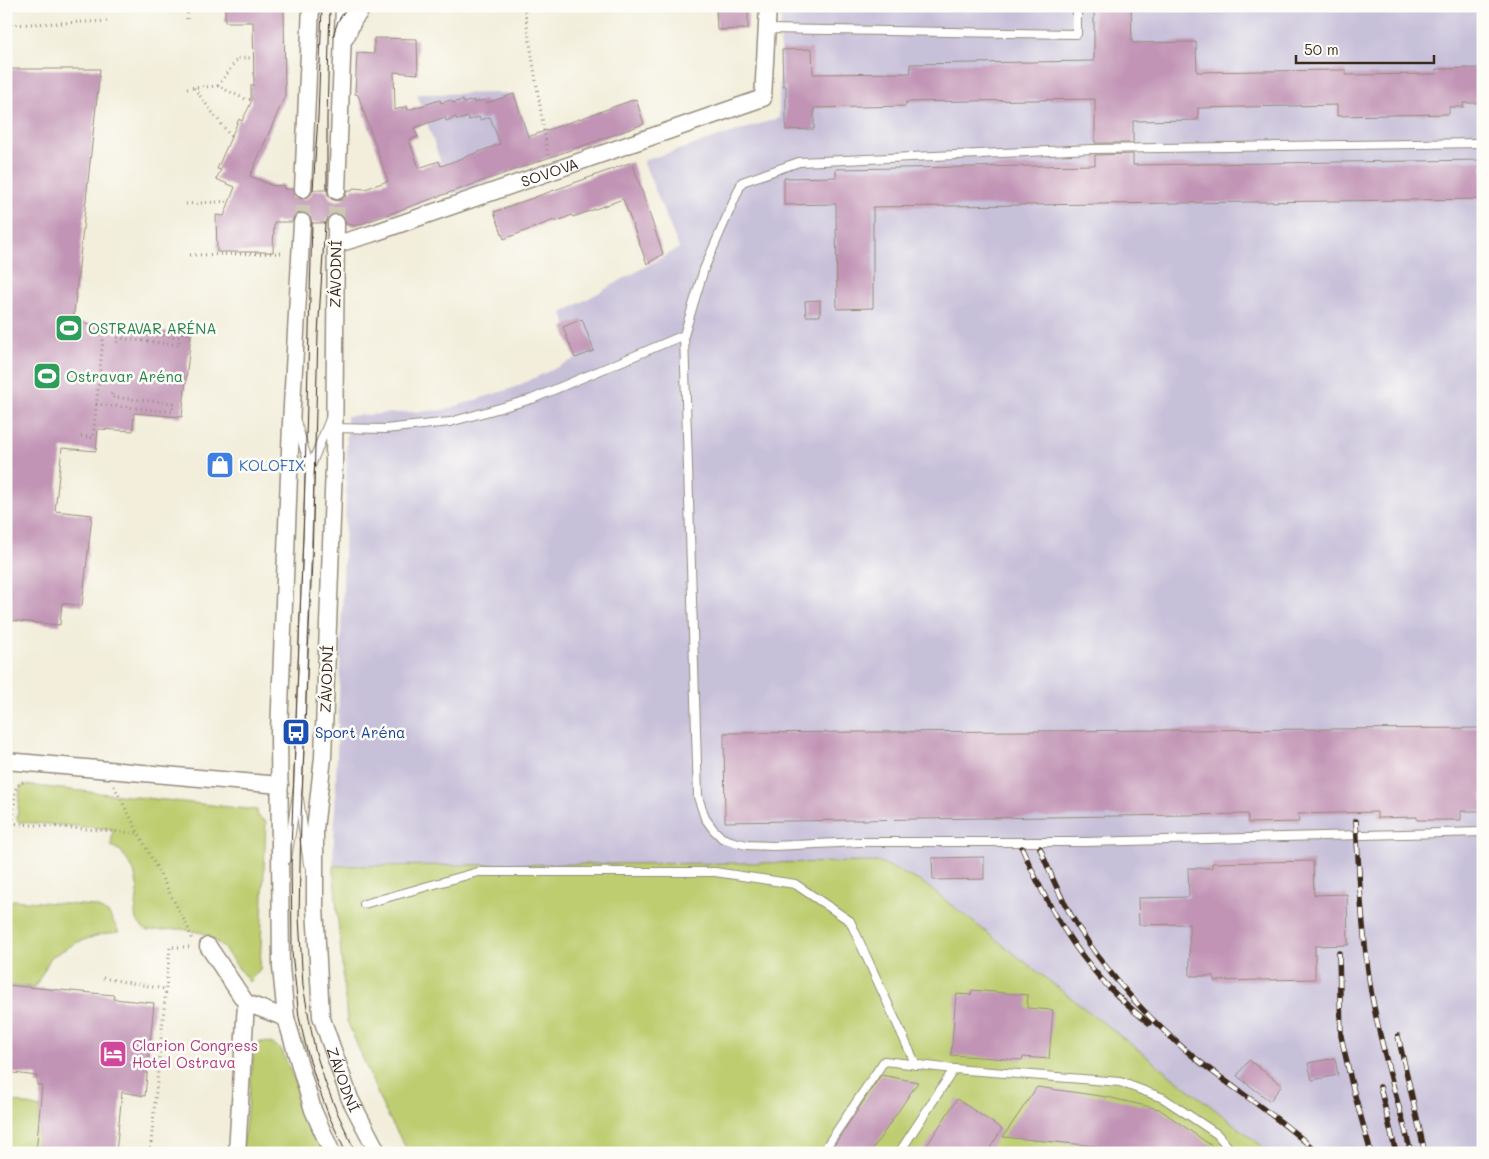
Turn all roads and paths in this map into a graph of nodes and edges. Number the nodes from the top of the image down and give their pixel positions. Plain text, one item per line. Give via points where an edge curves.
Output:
1 (188, 6) edge
2 (344, 6) edge
3 (364, 6) edge
4 (524, 6) edge
5 (768, 6) edge
6 (1077, 6) edge
7 (311, 8) edge
8 (187, 19) dead end
9 (110, 21) dead end
10 (6, 25) edge
11 (767, 29) junction
12 (342, 54) junction
13 (254, 58) dead end
14 (218, 86) junction
15 (193, 87) junction
16 (186, 88) dead end
17 (254, 100) dead end
18 (231, 137) dead end
19 (1483, 143) edge
20 (550, 172) junction
21 (303, 189) tunnel mouth
22 (337, 190) tunnel mouth
23 (230, 200) dead end
24 (186, 204) dead end
25 (302, 222) tunnel mouth
26 (336, 224) tunnel mouth
27 (335, 242) junction
28 (288, 253) dead end
29 (190, 255) dead end
30 (684, 335) junction
31 (117, 343) dead end
32 (112, 391) dead end
33 (96, 404) junction
34 (292, 407) junction
35 (334, 409) junction
36 (334, 428) junction
37 (81, 436) dead end
38 (310, 468) junction
39 (6, 761) edge
40 (105, 770) junction
41 (28, 780) dead end
42 (280, 786) junction
43 (298, 787) junction
44 (106, 789) dead end
45 (116, 790) junction
46 (6, 824) edge
47 (13, 824) junction
48 (1483, 832) edge
49 (137, 833) junction
50 (281, 901) junction
51 (364, 904) dead end
52 (315, 907) junction
53 (200, 949) junction
54 (103, 978) dead end
55 (165, 989) junction
56 (246, 1003) junction
57 (286, 1018) junction
58 (916, 1065) junction
59 (954, 1069) junction
60 (150, 1153) edge
61 (236, 1153) edge
62 (332, 1153) edge
63 (378, 1153) edge
64 (822, 1153) edge
65 (899, 1153) edge
66 (1233, 1153) edge

1 - 8 path
2 - 12 street
3 - 12 street via 349,28
4 - 20 path
5 - 11 street
6 - 11 lane via 1077,34
7 - 21 street
9 - 10 path
11 - 20 street, SOVOVA via 763,98
12 - 22 street
13 - 14 path via 238,58
14 - 15 path
14 - 17 path
15 - 16 path
15 - 18 path
19 - 30 lane via 1093,149 799,162 742,182 704,269
20 - 27 street, SOVOVA via 371,234
23 - 24 path
25 - 34 street
26 - 27 street, ZÁVODNÍ
27 - 35 street, ZÁVODNÍ
28 - 29 path
30 - 36 lane via 532,399 450,422 385,429
30 - 48 lane via 698,797 705,818 722,838 773,846
31 - 33 path via 117,338 179,345 180,338 104,330
32 - 33 path via 112,396 173,403 172,412
33 - 37 path via 93,438
34 - 38 lane
34 - 42 street via 279,732
35 - 36 street, ZÁVODNÍ
35 - 38 lane
36 - 52 street, ZÁVODNÍ via 324,749 315,830
38 - 43 lane
39 - 40 street
40 - 42 street
40 - 45 path
41 - 47 path via 15,790
42 - 50 street
43 - 50 lane
43 - 52 lane
44 - 45 path
45 - 49 path
46 - 47 path
47 - 49 path
49 - 53 path
50 - 57 street via 281,967
51 - 58 lane via 478,872 715,872 795,884 850,922
52 - 63 street, ZÁVODNÍ via 321,1016 350,1099
53 - 55 path via 170,947
53 - 56 street
54 - 55 path
55 - 60 path
56 - 57 street
56 - 61 street
57 - 62 street via 313,1110
58 - 59 lane
58 - 64 lane via 884,1061
59 - 65 lane
59 - 66 lane via 1120,1082 1163,1098 1217,1134

